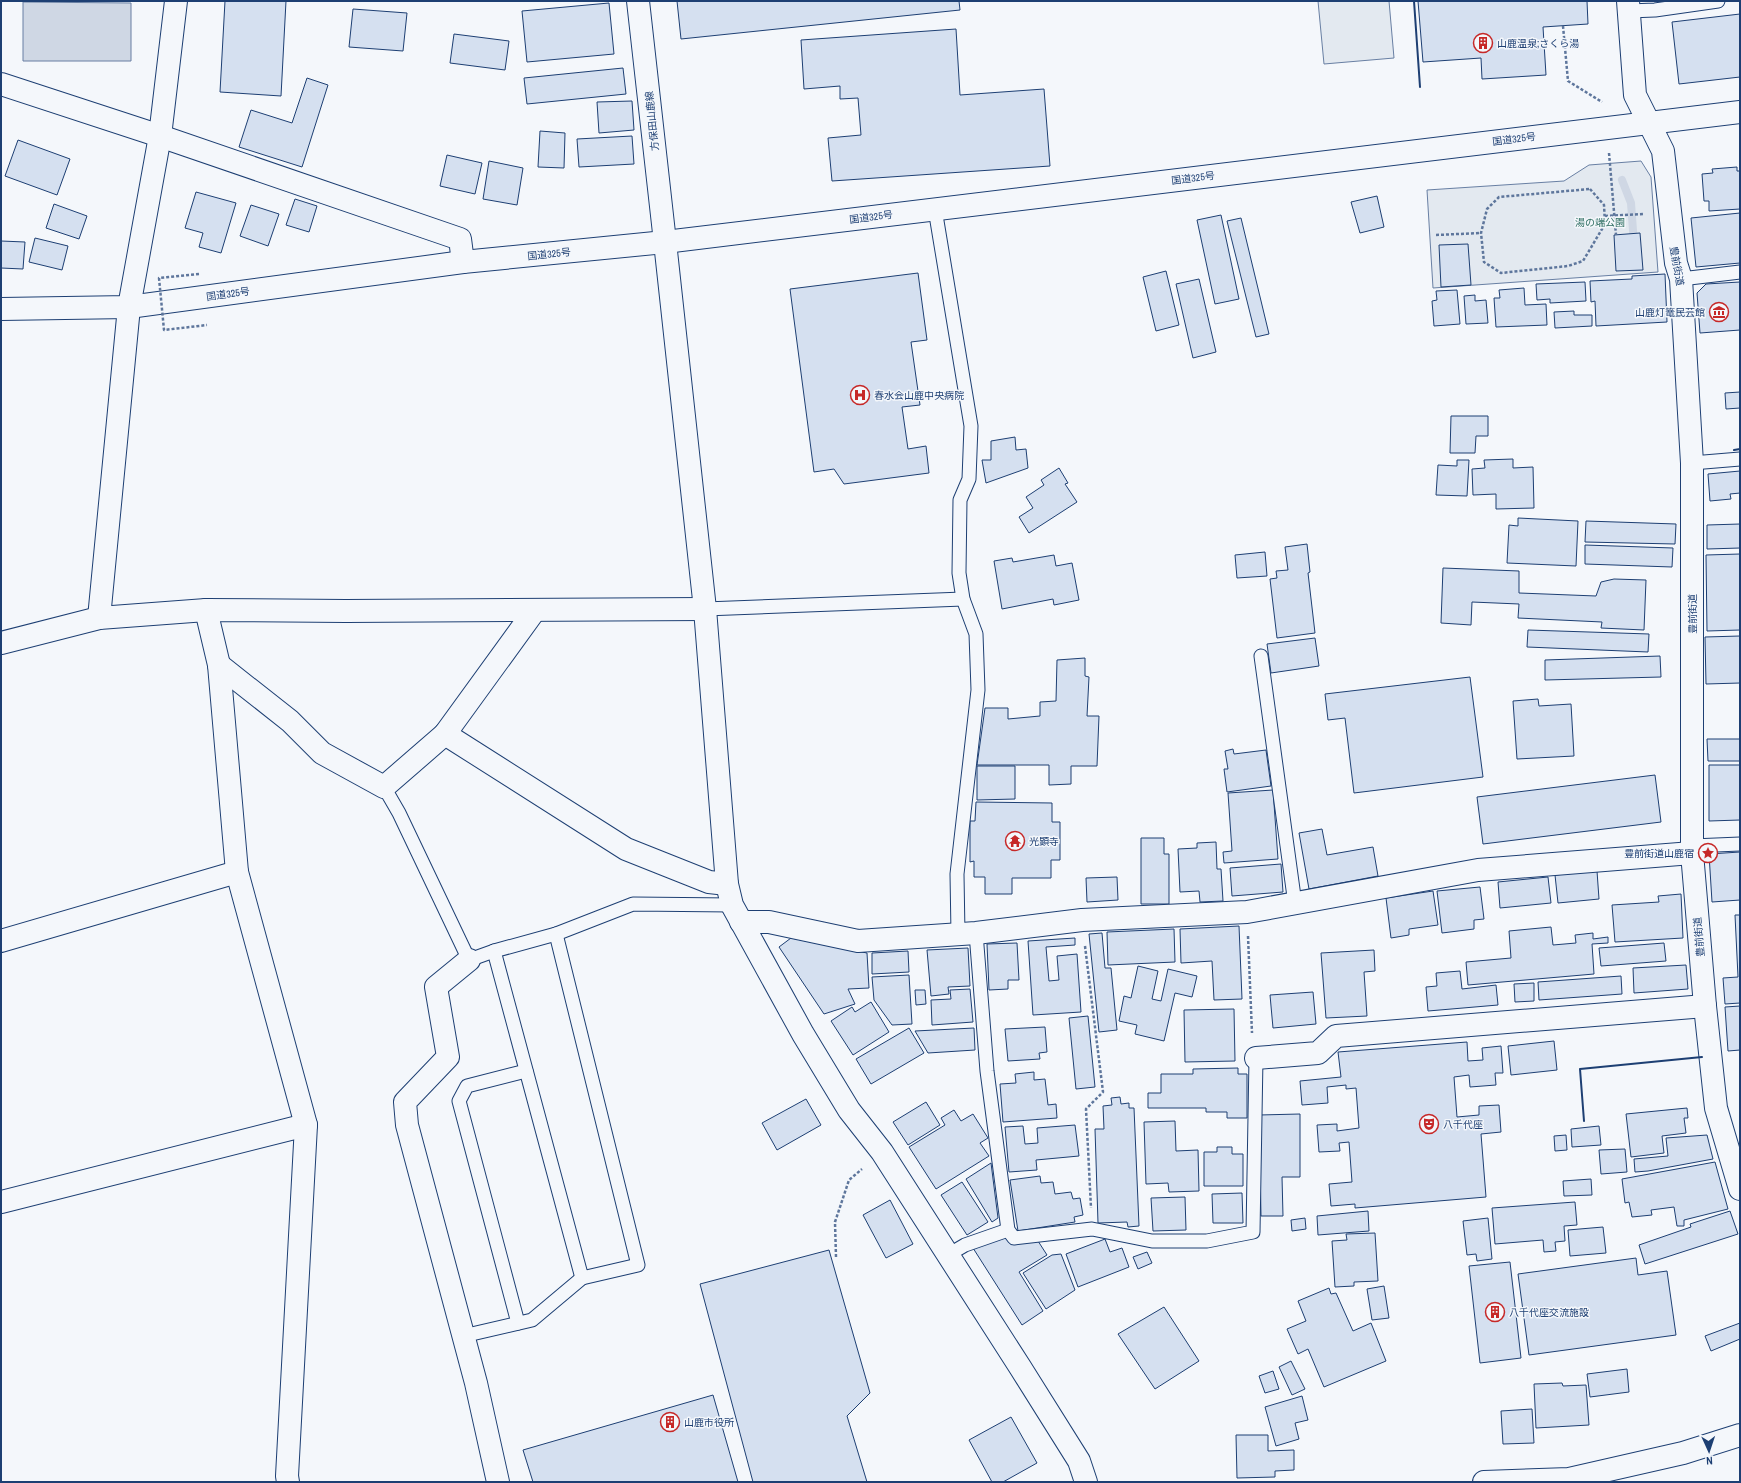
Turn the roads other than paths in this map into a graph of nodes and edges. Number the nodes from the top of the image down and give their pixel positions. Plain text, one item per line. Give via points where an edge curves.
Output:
1 (176, 1) edge
2 (638, 1) edge
3 (1718, 1) edge
4 (1629, 6) edge
5 (1, 84) edge
6 (1740, 112) edge
7 (1649, 123) junction
8 (160, 136) junction
9 (935, 210) junction
10 (666, 242) junction
11 (463, 262) junction
12 (1740, 272) edge
13 (1681, 279) junction
14 (129, 307) junction
15 (1, 309) edge
16 (1740, 459) edge
17 (1692, 463) junction
18 (963, 599) junction
19 (705, 609) junction
20 (206, 610) junction
21 (535, 610) junction
22 (99, 618) junction
23 (1, 643) edge
24 (1261, 656) dead end
25 (218, 665) junction
26 (445, 734) junction
27 (384, 787) junction
28 (1740, 844) edge
29 (1692, 849) junction
30 (237, 872) junction
31 (728, 884) junction
32 (1295, 904) junction
33 (736, 914) junction
34 (556, 934) junction
35 (967, 934) junction
36 (1, 941) edge
37 (494, 952) junction
38 (469, 960) junction
39 (1705, 1006) junction
40 (1256, 1058) joint
41 (526, 1071) junction
42 (306, 1125) junction
43 (1740, 1189) edge
44 (1, 1202) edge
45 (1008, 1230) junction
46 (948, 1255) junction
47 (582, 1278) junction
48 (518, 1323) junction
49 (464, 1336) junction
50 (1740, 1435) edge
51 (288, 1482) edge
52 (498, 1482) edge
53 (1086, 1482) edge
54 (1484, 1482) edge

1 - 8 main road
2 - 10 main road, 方保田山鹿線
3 - 4 lane via 1655,10
4 - 7 main road, 豊前街道 via 1635,95
5 - 8 main road
6 - 7 main road, 国道325号
7 - 9 main road, 国道325号
7 - 13 main road, 豊前街道 via 1663,151 1676,263
8 - 11 main road via 460,239
8 - 14 main road
9 - 10 main road, 国道325号
9 - 18 lane via 971,426 969,479 960,500 959,573
10 - 11 main road, 国道325号
10 - 19 main road, 方保田山鹿線
11 - 14 main road, 国道325号
12 - 13 lane
13 - 17 main road, 豊前街道
14 - 15 main road, 国道325号
14 - 22 main road
16 - 17 lane
17 - 29 main road, 豊前街道
18 - 19 lane
18 - 35 lane via 976,634 978,690 957,874
19 - 21 main road
19 - 31 main road, 方保田山鹿線
20 - 21 main road
20 - 22 main road
20 - 25 main road
21 - 26 main road
22 - 23 main road
24 - 32 lane
25 - 27 main road via 290,721 322,753
25 - 30 main road
26 - 27 main road
26 - 31 main road via 626,849 709,882
27 - 38 lane
28 - 29 lane
29 - 32 main road via 1478,870
29 - 39 main road, 豊前街道
30 - 36 main road
30 - 42 main road
31 - 33 main road, 方保田山鹿線
32 - 35 main road via 1247,912 1082,920
33 - 34 lane via 633,904
33 - 35 main road via 858,941
33 - 46 main road, 方保田山鹿線 via 849,1110 882,1152
34 - 37 lane
34 - 47 lane via 638,1265
35 - 45 lane
37 - 38 lane
37 - 41 lane
38 - 49 main road via 436,987 448,1057 405,1102 407,1125
39 - 40 main road via 1336,1036 1318,1053
39 - 43 main road, 豊前街道 via 1716,1108
40 - 45 lane via 1253,1232 1207,1241 1152,1241 1092,1229 1014,1238
41 - 47 lane
41 - 48 lane via 467,1086 459,1101
42 - 44 main road
42 - 51 main road
45 - 46 lane via 965,1245
46 - 53 main road, 方保田山鹿線 via 1079,1461
47 - 48 lane via 532,1320
48 - 49 lane
49 - 52 main road
50 - 54 main road via 1682,1454 1569,1478

